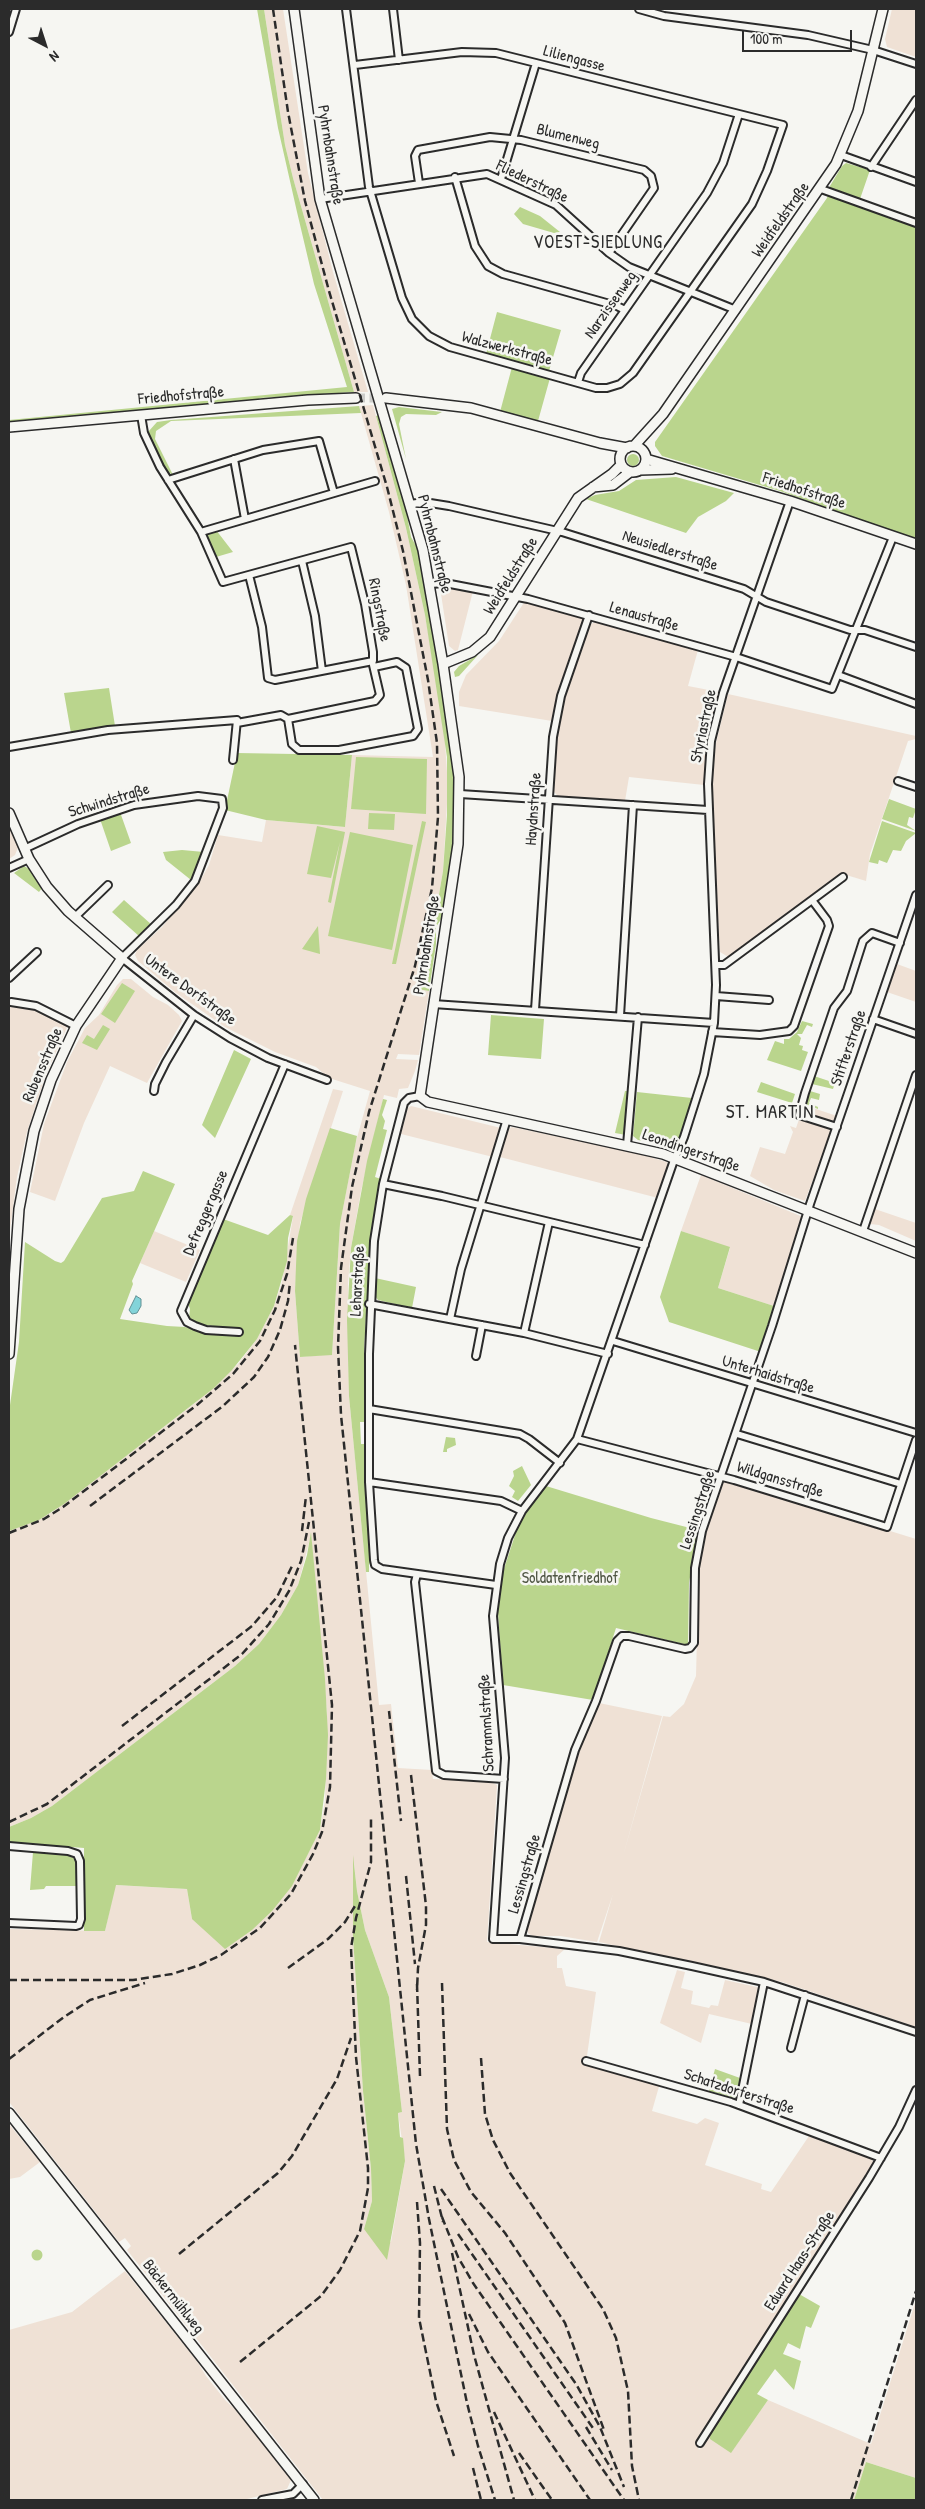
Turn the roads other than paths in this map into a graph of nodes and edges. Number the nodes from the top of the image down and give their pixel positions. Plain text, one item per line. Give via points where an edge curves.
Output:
1 (16, 9) edge
2 (294, 9) edge
3 (346, 9) edge
4 (393, 9) edge
5 (639, 9) edge
6 (883, 9) edge
7 (9, 32) edge
8 (872, 50) junction
9 (399, 60) junction
10 (536, 63) junction
11 (916, 64) edge
12 (355, 65) junction
13 (916, 100) edge
14 (739, 114) junction
15 (783, 125) joint
16 (513, 139) junction
17 (841, 155) junction
18 (871, 167) junction
19 (455, 177) junction
20 (501, 180) junction
21 (916, 182) edge
22 (420, 183) junction
23 (821, 189) junction
24 (370, 191) junction
25 (320, 199) junction
26 (916, 224) edge
27 (609, 254) junction
28 (649, 276) junction
29 (691, 291) junction
30 (625, 310) junction
31 (736, 310) junction
32 (578, 382) junction
33 (356, 398) tunnel mouth
34 (386, 398) tunnel mouth
35 (141, 415) junction
36 (655, 425) junction
37 (9, 427) edge
38 (600, 443) junction
39 (630, 447) junction
40 (645, 456) junction
41 (234, 459) junction
42 (621, 462) junction
43 (682, 468) junction
44 (640, 470) junction
45 (630, 472) junction
46 (168, 480) junction
47 (375, 481) dead end
48 (590, 488) junction
49 (334, 493) junction
50 (790, 501) junction
51 (410, 504) junction
52 (245, 519) junction
53 (557, 530) junction
54 (201, 532) junction
55 (893, 537) junction
56 (916, 544) edge
57 (302, 560) junction
58 (249, 575) junction
59 (430, 584) junction
60 (516, 597) junction
61 (758, 597) junction
62 (589, 616) junction
63 (856, 630) junction
64 (916, 647) edge
65 (736, 657) junction
66 (373, 664) junction
67 (443, 664) junction
68 (322, 671) junction
69 (838, 675) junction
70 (916, 704) edge
71 (288, 719) junction
72 (237, 723) junction
73 (9, 747) edge
74 (234, 760) dead end
75 (898, 781) dead end
76 (916, 787) edge
77 (460, 794) junction
78 (548, 800) junction
79 (633, 805) junction
80 (708, 810) junction
81 (9, 813) edge
82 (24, 849) junction
83 (29, 859) junction
84 (9, 869) edge
85 (843, 878) dead end
86 (108, 885) dead end
87 (916, 895) edge
88 (812, 900) junction
89 (75, 917) junction
90 (900, 942) junction
91 (37, 952) dead end
92 (122, 958) junction
93 (716, 965) junction
94 (9, 978) edge
95 (716, 996) junction
96 (770, 1000) dead end
97 (11, 1002) dead end
98 (433, 1004) junction
99 (535, 1010) junction
100 (194, 1015) junction
101 (620, 1016) junction
102 (638, 1017) junction
103 (873, 1019) junction
104 (714, 1023) junction
105 (76, 1026) junction
106 (712, 1032) junction
107 (916, 1034) edge
108 (285, 1064) junction
109 (916, 1076) edge
110 (327, 1080) dead end
111 (154, 1091) dead end
112 (420, 1096) junction
113 (507, 1119) junction
114 (837, 1127) junction
115 (627, 1145) junction
116 (675, 1158) junction
117 (383, 1184) junction
118 (482, 1205) junction
119 (808, 1211) junction
120 (550, 1222) junction
121 (863, 1231) junction
122 (645, 1245) junction
123 (13, 1252) edge
124 (916, 1253) edge
125 (370, 1304) junction
126 (450, 1319) junction
127 (482, 1325) junction
128 (239, 1332) dead end
129 (524, 1333) junction
130 (612, 1341) junction
131 (9, 1354) edge
132 (608, 1354) junction
133 (476, 1356) dead end
134 (753, 1385) junction
135 (369, 1409) junction
136 (916, 1433) edge
137 (737, 1434) junction
138 (577, 1439) junction
139 (916, 1440) edge
140 (560, 1463) junction
141 (721, 1477) junction
142 (369, 1482) junction
143 (901, 1484) junction
144 (522, 1511) junction
145 (417, 1574) junction
146 (496, 1585) junction
147 (504, 1779) junction
148 (9, 1846) edge
149 (9, 1924) edge
150 (520, 1939) junction
151 (764, 1982) junction
152 (805, 1995) junction
153 (916, 2032) edge
154 (791, 2048) dead end
155 (586, 2061) dead end
156 (916, 2090) edge
157 (739, 2105) junction
158 (9, 2113) edge
159 (881, 2158) junction
160 (700, 2443) dead end
161 (303, 2484) junction
162 (262, 2500) edge
163 (314, 2500) edge

1 - 7 street
2 - 25 street, Pyhrnbahnstraße
3 - 12 street, Walzwerkstraße
4 - 9 street
5 - 8 street via 664,16 808,35
6 - 8 street, Weidfeldstraße
8 - 11 street
8 - 17 street, Weidfeldstraße via 858,111
9 - 10 street, Liliengasse via 478,52 510,55
9 - 12 street, Liliengasse
10 - 14 street, Liliengasse
10 - 16 street
12 - 24 street, Walzwerkstraße
13 - 18 street
14 - 15 street, Liliengasse
14 - 28 street, Narzissenweg via 715,178
15 - 29 street, Walzwerkstraße via 752,204
16 - 20 street
16 - 22 street, Blumenweg via 490,137 418,150 415,156
16 - 27 street, Blumenweg via 648,172 654,183 651,194
17 - 18 street
17 - 23 street, Weidfeldstraße
18 - 21 street
19 - 20 street, Fliederstraße via 487,174
19 - 22 street, Fliederstraße
19 - 30 street via 475,246 488,266 503,274
20 - 27 street, Fliederstraße via 556,205
22 - 24 street, Fliederstraße
23 - 26 street
23 - 31 street, Weidfeldstraße
24 - 25 street, Fliederstraße
24 - 32 street, Walzwerkstraße via 402,298 421,329 450,347
25 - 51 street, Pyhrnbahnstraße
27 - 28 street, Fliederstraße
28 - 29 street, Fliederstraße
28 - 30 street, Narzissenweg
29 - 31 street, Fliederstraße
29 - 32 street, Walzwerkstraße via 627,379 604,388
30 - 32 street, Narzissenweg
31 - 36 street, Weidfeldstraße
33 - 35 street, Friedhofstraße
34 - 38 street via 471,408
35 - 37 street, Friedhofstraße
35 - 46 street via 144,434
36 - 39 street, Weidfeldstraße
36 - 40 street, Weidfeldstraße
38 - 39 street
38 - 42 street
39 - 40 street, Friedhofstraße
39 - 42 street, Weidfeldstraße
40 - 43 street, Friedhofstraße via 657,464
40 - 44 street, Weidfeldstraße
41 - 46 street
41 - 49 street via 263,450 318,441
41 - 52 street
42 - 45 street
42 - 48 street, Weidfeldstraße via 612,474
43 - 44 street, Friedhofstraße
43 - 50 street, Friedhofstraße
44 - 45 street, Friedhofstraße
45 - 48 street via 613,485
46 - 54 street
47 - 49 street
48 - 53 street, Weidfeldstraße via 578,498
49 - 52 street
50 - 55 street, Friedhofstraße
50 - 61 street, Styriastraße
51 - 53 street, Neusiedlerstraße via 424,502 449,506
51 - 59 street, Pyhrnbahnstraße
52 - 54 street
53 - 60 street, Weidfeldstraße
53 - 61 street, Neusiedlerstraße via 744,589
54 - 58 street, Ringstraße via 223,582
55 - 56 street, Friedhofstraße
55 - 63 street
57 - 58 street, Ringstraße
57 - 66 street, Ringstraße via 351,547 365,602 374,652
57 - 68 street via 315,616
58 - 68 street, Ringstraße via 262,627 268,678 275,680
59 - 60 street, Lenaustraße via 445,583
59 - 67 street, Pyhrnbahnstraße
60 - 62 street, Lenaustraße
60 - 67 street, Weidfeldstraße via 484,642 464,657
61 - 63 street, Neusiedlerstraße
61 - 65 street, Styriastraße
62 - 65 street, Lenaustraße
62 - 78 street, Haydnstraße via 567,675 556,718
63 - 64 street, Neusiedlerstraße
63 - 69 street
65 - 69 street, Lenaustraße via 832,689
65 - 80 street, Styriastraße via 711,741
66 - 68 street, Ringstraße
66 - 71 street via 380,695 375,701
66 - 71 street via 397,662 406,668 418,729 413,736 339,750 299,750 292,744
67 - 77 street, Pyhrnbahnstraße
69 - 70 street
71 - 72 street via 280,715
72 - 73 street via 237,720 108,730
72 - 74 street
75 - 76 street
77 - 78 street
77 - 98 street, Pyhrnbahnstraße via 456,862
78 - 79 street
78 - 99 street, Haydnstraße
79 - 80 street
79 - 101 street
80 - 93 street, Styriastraße
81 - 82 street, Untere Dorfstraße
82 - 83 street, Untere Dorfstraße
82 - 92 street, Schwindstraße via 78,824 134,805 198,796 222,800 223,808 195,881 176,905
83 - 84 street
83 - 89 street, Untere Dorfstraße via 47,887
85 - 88 street
86 - 89 street
87 - 90 street, Stifterstraße
88 - 93 street via 724,965
88 - 106 street via 828,926 794,1026 784,1033 760,1035
89 - 92 street, Untere Dorfstraße
90 - 103 street, Stifterstraße
90 - 114 street via 872,933 863,941 847,991 834,1008 800,1107 799,1115
91 - 94 street
92 - 100 street, Untere Dorfstraße
92 - 105 street, Rubensstraße
93 - 95 street, Styriastraße
95 - 96 street
95 - 104 street, Styriastraße
97 - 105 street, Rubensstraße via 36,1006
98 - 99 street
98 - 112 street, Pyhrnbahnstraße
99 - 101 street
100 - 108 street, Untere Dorfstraße via 243,1045
100 - 111 street via 166,1062
101 - 102 street
102 - 104 street
102 - 115 street
103 - 107 street
103 - 114 street, Stifterstraße
104 - 106 street, Styriastraße
105 - 123 street, Rubensstraße via 51,1080 34,1131
106 - 116 street, Styriastraße via 700,1089
108 - 110 street, Untere Dorfstraße
108 - 128 street, Defreggergasse via 181,1311 187,1322 206,1330
109 - 121 street
112 - 113 street, Leondingerstraße via 428,1102
112 - 117 street, Leharstraße via 409,1098 404,1103
113 - 115 street, Leondingerstraße
113 - 118 street
114 - 119 street, Stifterstraße
115 - 116 street, Leondingerstraße
116 - 119 street, Leondingerstraße
116 - 122 street, Styriastraße
117 - 118 street
117 - 125 street, Leharstraße via 374,1241
118 - 120 street
118 - 126 street via 461,1269
119 - 121 street, Leondingerstraße
119 - 134 street, Lessingstraße
120 - 122 street
120 - 129 street
121 - 124 street, Leondingerstraße
122 - 130 street, Styriastraße
123 - 131 street, Rubensstraße
125 - 126 street
125 - 135 street, Leharstraße
126 - 127 street
127 - 129 street
127 - 133 street
129 - 132 street
130 - 132 street, Schrammlstraße
130 - 134 street, Unterhaidstraße
132 - 138 street, Schrammlstraße
134 - 136 street, Unterhaidstraße
134 - 137 street, Lessingstraße
135 - 140 street via 520,1434 530,1438
135 - 142 street, Leharstraße
137 - 141 street, Lessingstraße
137 - 143 street
138 - 140 street, Schrammlstraße
138 - 141 street, Wildgansstraße
139 - 143 street
140 - 144 street, Schrammlstraße
141 - 143 street, Wildgansstraße via 887,1527
141 - 150 street, Lessingstraße via 702,1531 695,1568 694,1643 685,1649 629,1636 622,1636 617,1641 575,1750
142 - 144 street via 501,1501
142 - 145 street, Leharstraße via 375,1564 382,1569
144 - 146 street, Schrammlstraße via 508,1538
145 - 146 street, Leharstraße
145 - 147 street via 415,1582 436,1771 444,1775
146 - 147 street, Schrammlstraße via 493,1616
147 - 150 street, Schrammlstraße via 493,1938
148 - 149 street via 77,1854 80,1861 81,1919 76,1926
150 - 151 street via 619,1951
151 - 152 street
151 - 157 street
152 - 153 street
152 - 154 street
155 - 157 street, Schatzdorferstraße
156 - 159 street, Eduard Haas-Straße
157 - 159 street, Schatzdorferstraße
158 - 161 street, Bäckermühlweg
159 - 160 street, Eduard Haas-Straße
161 - 162 street via 293,2494
161 - 163 street, Bäckermühlweg

